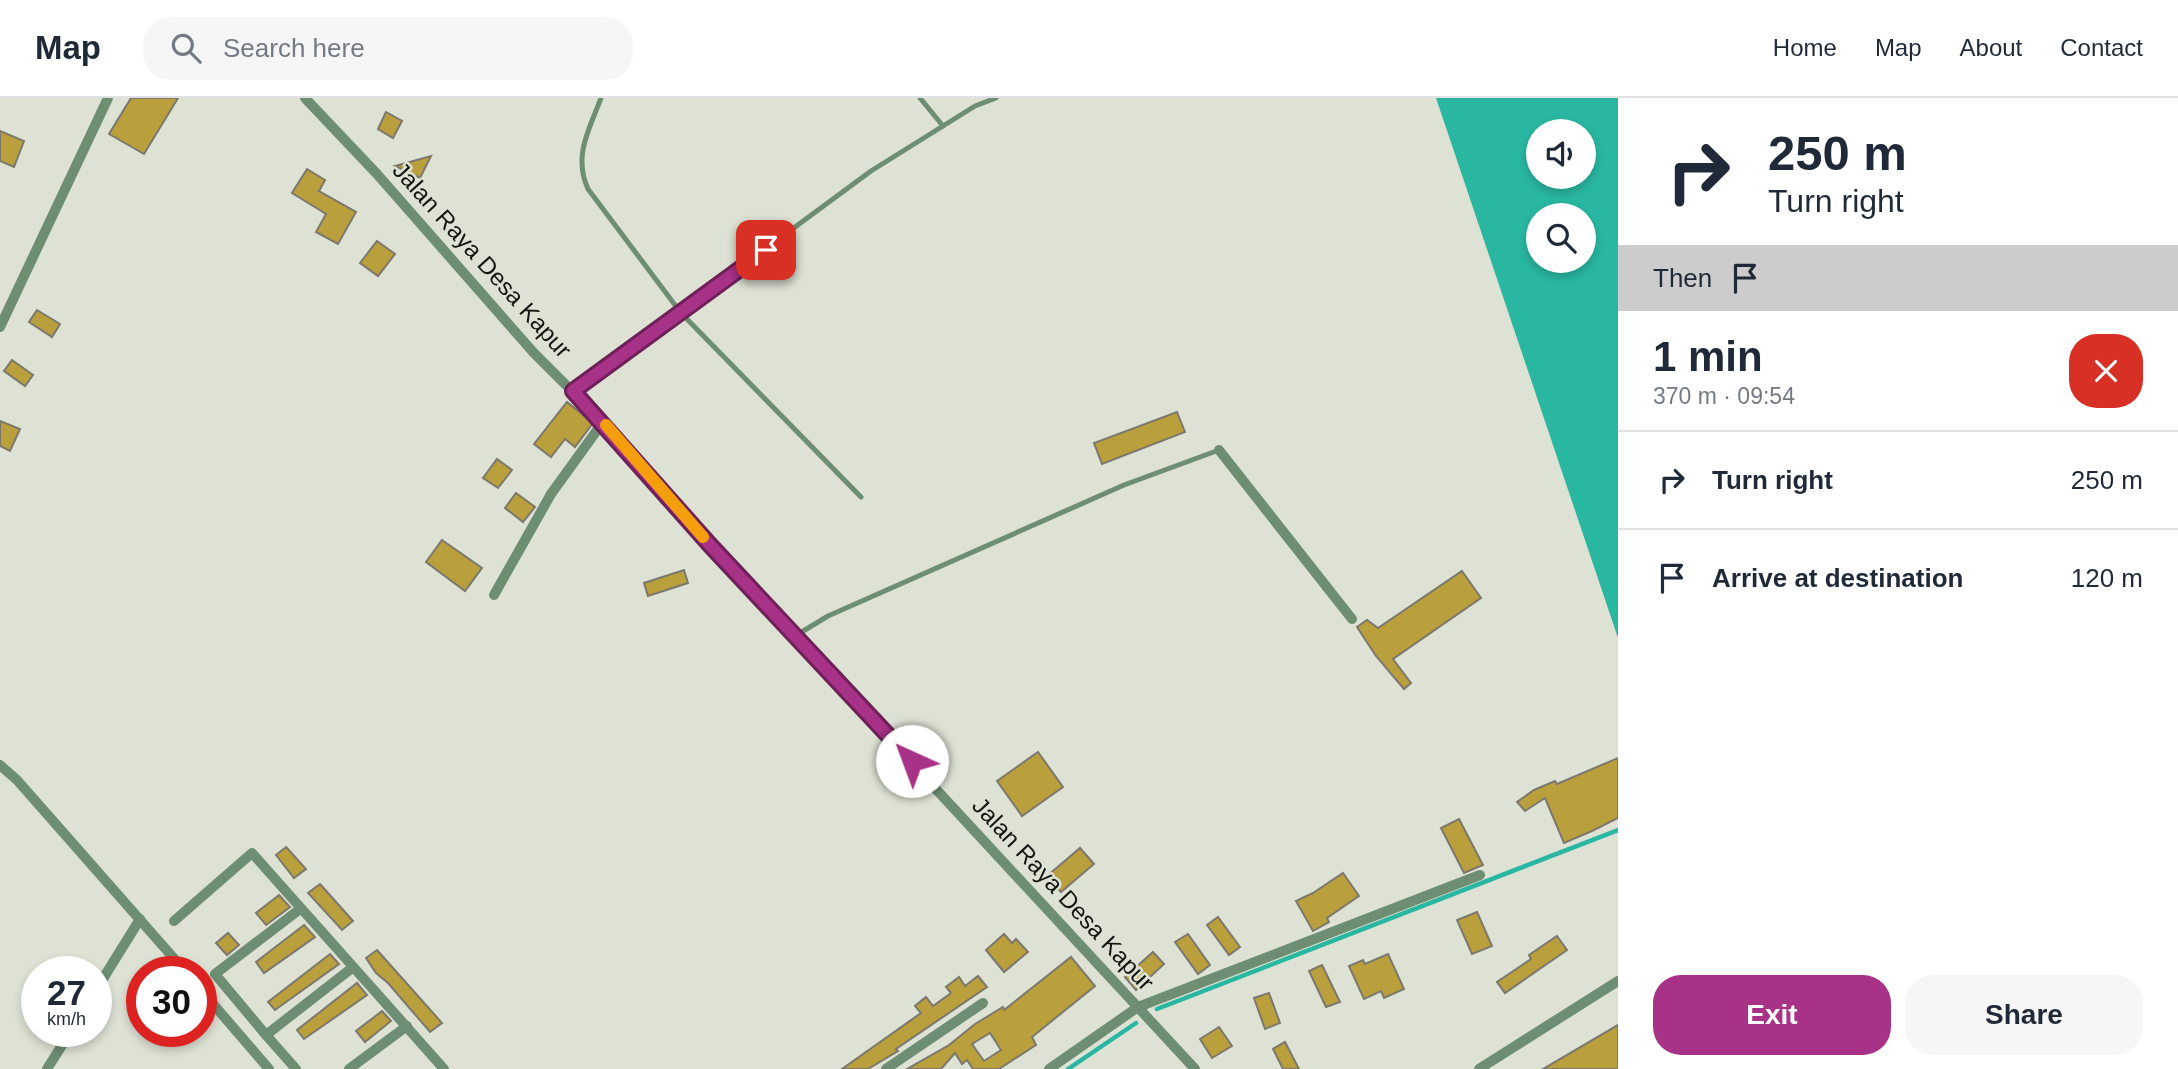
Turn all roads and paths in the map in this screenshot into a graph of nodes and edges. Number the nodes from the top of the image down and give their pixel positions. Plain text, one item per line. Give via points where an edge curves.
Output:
1 (108, 98) edge
2 (305, 98) edge
3 (601, 98) edge
4 (920, 98) edge
5 (996, 98) edge
6 (943, 126) junction
7 (681, 313) junction
8 (0, 327) edge
9 (573, 391) junction
10 (603, 422) junction
11 (1219, 450) joint
12 (861, 497) dead end
13 (494, 595) dead end
14 (1352, 619) dead end
15 (795, 636) junction
16 (0, 765) edge
17 (1480, 875) dead end
18 (300, 909) junction
19 (140, 919) junction
20 (174, 920) dead end
21 (172, 956) edge
22 (112, 964) edge
23 (352, 968) junction
24 (1618, 981) edge
25 (983, 1003) dead end
26 (1138, 1007) junction
27 (217, 1008) edge
28 (407, 1026) junction
29 (266, 1035) junction
30 (61, 1047) edge
31 (47, 1069) edge
32 (270, 1069) edge
33 (296, 1069) edge
34 (349, 1069) edge
35 (444, 1069) edge
36 (886, 1069) edge
37 (1049, 1069) edge
38 (1195, 1069) edge
39 (1479, 1069) edge

1 - 8 street
2 - 9 street, Jalan Raya Desa Kapur
3 - 7 lane via 580,152 581,173
4 - 6 lane
5 - 6 lane
6 - 7 lane via 871,171
7 - 9 lane
7 - 12 lane
9 - 10 street, Jalan Raya Desa Kapur
10 - 13 street via 551,494
10 - 15 street, Jalan Raya Desa Kapur
11 - 14 street
11 - 15 lane via 1124,485 828,616
15 - 26 street, Jalan Raya Desa Kapur
16 - 19 street
17 - 26 street
18 - 20 street via 252,853
18 - 23 street
18 - 29 street via 215,974
19 - 21 street
19 - 22 street
23 - 28 street
23 - 29 street
24 - 39 street
25 - 36 street
26 - 37 street
26 - 38 street, Jalan Raya Desa Kapur
27 - 32 street
28 - 34 street
28 - 35 street
29 - 33 street
30 - 31 street

